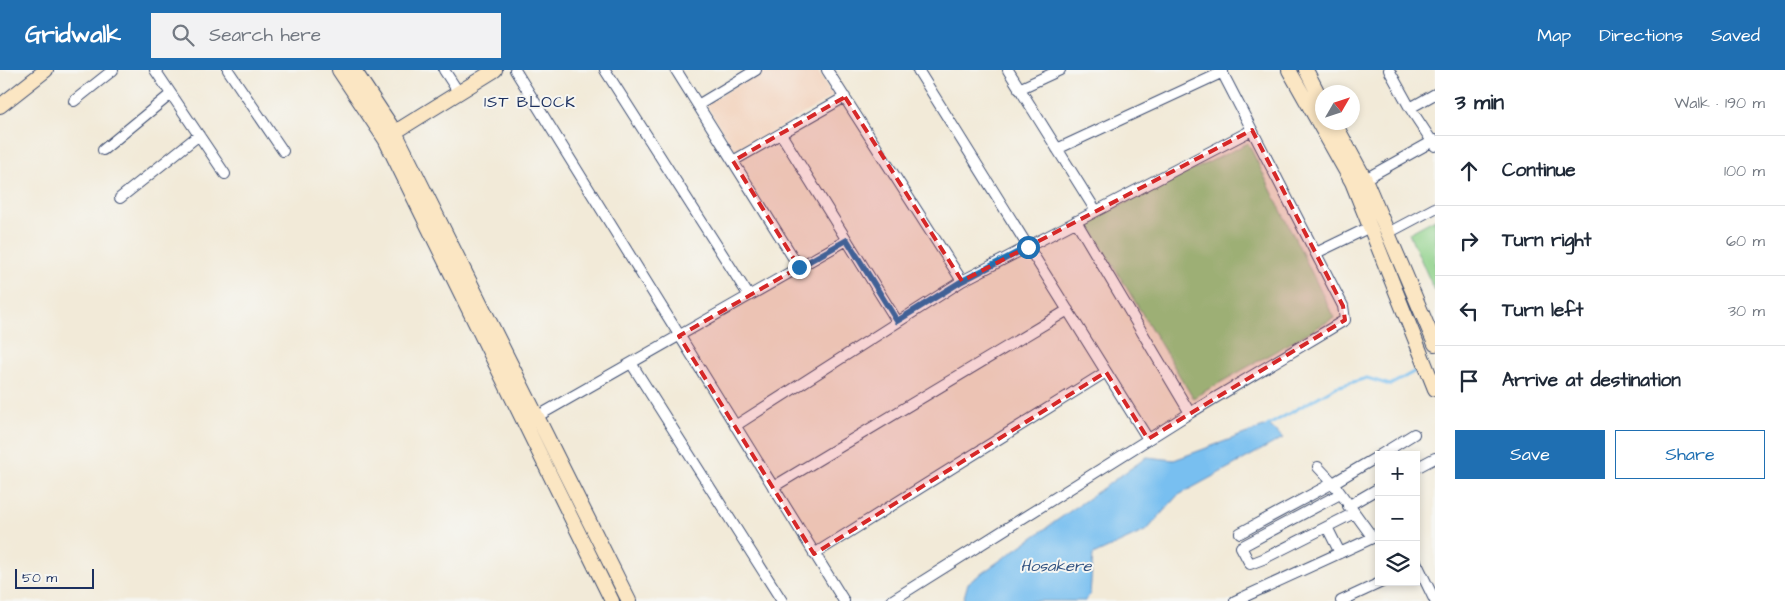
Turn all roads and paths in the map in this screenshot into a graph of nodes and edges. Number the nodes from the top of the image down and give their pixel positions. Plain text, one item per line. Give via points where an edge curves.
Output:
1 (46, 70) edge
2 (113, 70) edge
3 (155, 70) edge
4 (228, 70) edge
5 (339, 70) edge
6 (354, 70) edge
7 (444, 70) edge
8 (495, 70) edge
9 (515, 70) edge
10 (605, 70) edge
11 (676, 70) edge
12 (756, 70) edge
13 (827, 70) edge
14 (918, 70) edge
15 (1008, 70) edge
16 (1060, 70) edge
17 (1289, 70) edge
18 (1306, 70) edge
19 (1390, 70) edge
20 (1222, 71) edge
21 (743, 73) edge
22 (1315, 87) edge
23 (1019, 88) junction
24 (459, 93) junction
25 (171, 94) junction
26 (1435, 94) edge
27 (844, 97) junction
28 (74, 101) dead end
29 (698, 105) junction
30 (0, 106) edge
31 (1410, 108) junction
32 (1252, 130) junction
33 (1337, 130) edge
34 (781, 134) junction
35 (198, 135) junction
36 (390, 135) junction
37 (1434, 142) edge
38 (1057, 149) junction
39 (103, 150) dead end
40 (283, 151) dead end
41 (733, 161) junction
42 (224, 174) dead end
43 (1358, 180) junction
44 (120, 198) dead end
45 (1435, 208) edge
46 (1096, 211) junction
47 (1076, 221) junction
48 (1370, 227) junction
49 (1388, 232) junction
50 (847, 240) junction
51 (1028, 247) junction
52 (1316, 253) junction
53 (799, 267) junction
54 (962, 281) junction
55 (749, 296) junction
56 (1068, 310) junction
57 (897, 321) junction
58 (679, 336) junction
59 (1435, 344) edge
60 (631, 363) junction
61 (1106, 372) junction
62 (1434, 386) edge
63 (1190, 413) junction
64 (538, 416) junction
65 (524, 424) junction
66 (735, 426) junction
67 (1414, 434) dead end
68 (1148, 439) junction
69 (1386, 451) edge
70 (1375, 458) edge
71 (1435, 458) edge
72 (1420, 466) edge
73 (1318, 467) dead end
74 (1333, 483) junction
75 (773, 487) junction
76 (1375, 491) edge
77 (1340, 494) junction
78 (1351, 510) junction
79 (1327, 527) junction
80 (1240, 533) dead end
81 (1375, 536) edge
82 (1375, 537) edge
83 (814, 554) junction
84 (1340, 554) junction
85 (1420, 571) edge
86 (1375, 585) edge
87 (612, 601) edge
88 (629, 601) edge
89 (782, 601) edge
90 (844, 601) edge
91 (891, 601) edge
92 (1235, 601) edge
93 (1340, 601) edge
94 (1435, 601) edge

1 - 30 street
2 - 28 street
3 - 25 street
4 - 40 street
5 - 36 street
6 - 36 street
7 - 24 street
8 - 24 street
9 - 58 street
10 - 55 street
11 - 29 street
12 - 21 street
13 - 27 street
14 - 51 street
15 - 23 street
16 - 23 street
17 - 43 street
18 - 22 street
19 - 31 street
20 - 32 street
20 - 38 street
21 - 29 street
23 - 38 street
24 - 36 street
25 - 35 street
25 - 39 street
26 - 31 street
27 - 34 street
27 - 54 street
29 - 41 street
31 - 37 street
32 - 46 street
32 - 52 street
33 - 43 street
34 - 41 street
34 - 50 street
35 - 42 street
35 - 44 street
36 - 64 street
36 - 65 street
37 - 43 street
38 - 46 street
41 - 53 street
43 - 48 street
43 - 49 street
45 - 49 street
46 - 47 street
47 - 51 street
47 - 63 street
48 - 52 street
48 - 62 street
49 - 59 street
50 - 53 street
50 - 57 street
51 - 54 street
51 - 56 street
52 - 63 street via 1343,306 1345,320
53 - 55 street
54 - 57 street
55 - 58 street
56 - 61 street
56 - 75 street
57 - 66 street
58 - 60 street
58 - 66 street
60 - 64 street
60 - 89 street
61 - 68 street
61 - 83 street
63 - 68 street
64 - 65 street
64 - 88 street
65 - 87 street
66 - 75 street
67 - 69 street
68 - 91 street
70 - 74 street
71 - 72 street
73 - 74 street
74 - 77 street
74 - 80 street
75 - 83 street
76 - 78 street
77 - 78 street
77 - 79 street via 1241,547 1250,564
78 - 79 street
78 - 81 street
79 - 84 street
82 - 84 street
83 - 90 street
84 - 92 street
85 - 94 street
86 - 93 street

